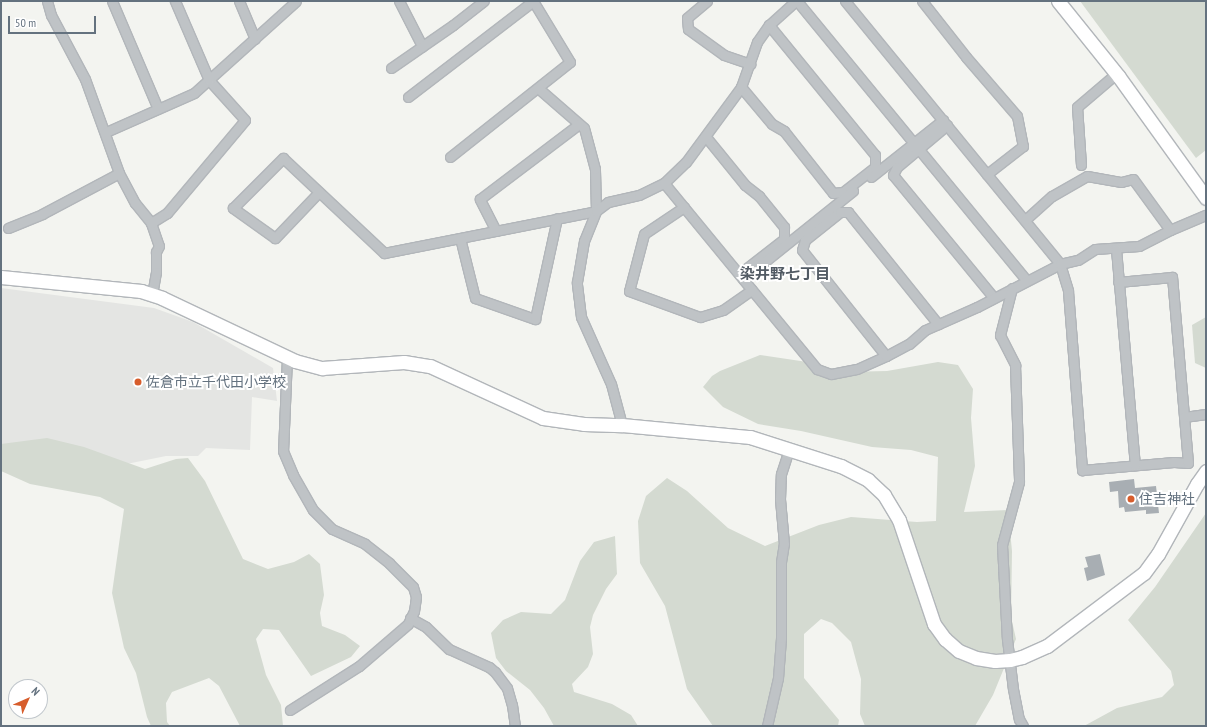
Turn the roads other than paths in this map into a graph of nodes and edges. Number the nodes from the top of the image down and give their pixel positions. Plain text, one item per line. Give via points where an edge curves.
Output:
1 (47, 1) edge
2 (112, 1) edge
3 (175, 1) edge
4 (239, 1) edge
5 (296, 1) edge
6 (399, 1) edge
7 (484, 1) edge
8 (533, 1) edge
9 (707, 1) edge
10 (796, 1) edge
11 (845, 1) edge
12 (922, 1) edge
13 (1058, 1) edge
14 (769, 25) junction
15 (255, 39) junction
16 (422, 46) junction
17 (750, 64) junction
18 (390, 68) dead end
19 (1116, 73) junction
20 (209, 80) junction
21 (741, 87) junction
22 (538, 88) junction
23 (408, 97) dead end
24 (158, 109) junction
25 (945, 122) junction
26 (579, 124) junction
27 (106, 132) junction
28 (706, 137) junction
29 (915, 146) junction
30 (450, 157) dead end
31 (1081, 165) dead end
32 (120, 173) junction
33 (987, 174) junction
34 (664, 183) junction
35 (319, 192) junction
36 (1206, 198) edge
37 (684, 207) junction
38 (596, 211) junction
39 (1206, 215) edge
40 (557, 218) junction
41 (1025, 220) junction
42 (151, 222) junction
43 (8, 228) dead end
44 (1170, 230) junction
45 (496, 231) junction
46 (460, 238) junction
47 (1116, 249) junction
48 (1060, 264) junction
49 (741, 276) junction
50 (1, 277) edge
51 (1027, 281) junction
52 (1118, 282) junction
53 (1012, 288) junction
54 (752, 290) junction
55 (152, 295) junction
56 (994, 298) junction
57 (938, 324) junction
58 (886, 356) junction
59 (287, 357) junction
60 (1206, 414) edge
61 (1184, 417) junction
62 (622, 425) junction
63 (789, 450) junction
64 (1135, 465) junction
65 (1206, 471) edge
66 (410, 618) junction
67 (1010, 660) junction
68 (290, 710) dead end
69 (515, 726) edge
70 (767, 726) edge
71 (1023, 726) edge

1 - 27 street via 85,79
2 - 24 street
3 - 20 street
4 - 15 street
5 - 15 street
6 - 16 street
7 - 16 street
8 - 22 street via 570,62
8 - 23 street
9 - 17 street via 687,18 688,29 724,55
10 - 14 street
10 - 29 street
11 - 25 street
12 - 33 street via 1017,116 1023,146
13 - 19 street
14 - 17 street via 756,42
14 - 21 street via 875,155 875,167 843,192 833,193 784,131 772,124
15 - 20 street
16 - 18 street
17 - 21 street
19 - 31 street via 1077,107
19 - 36 street
20 - 24 street via 194,93
20 - 42 street via 245,120 167,213
21 - 28 street
22 - 26 street
22 - 30 street
24 - 27 street
25 - 29 street
25 - 33 street
26 - 38 street via 584,128 595,169
26 - 45 street via 480,199
27 - 32 street
28 - 34 street via 686,162
28 - 49 street via 745,185 760,196 784,226 784,239
29 - 49 street
29 - 51 street
29 - 56 street via 893,175
32 - 42 street via 135,203
32 - 43 street via 42,214
33 - 41 street
34 - 37 street
34 - 38 street via 639,195 608,202
35 - 35 street via 283,158 233,208 275,238
35 - 46 street via 384,253
37 - 49 street
37 - 54 street via 644,234 629,292 700,317 723,310
38 - 40 street
38 - 62 street via 584,241 577,282 580,317 611,384
39 - 44 street
40 - 45 street
40 - 46 street via 534,319 475,298
41 - 44 street via 1052,196 1087,176 1121,182 1133,179
41 - 48 street
42 - 55 street via 159,246 156,252
44 - 47 street via 1139,246
45 - 46 street
47 - 48 street via 1095,249 1078,260
47 - 52 street
48 - 51 street
48 - 64 street via 1068,291 1082,470
49 - 54 street
50 - 55 street via 141,291
51 - 53 street
52 - 61 street via 1172,277
52 - 64 street
53 - 56 street
53 - 67 street via 1000,335 1015,365 1016,380 1018,482 1002,544
54 - 58 street via 817,369 831,374 857,369
55 - 59 street
56 - 57 street
57 - 58 street
57 - 58 street via 848,212 840,212 805,240 802,250
59 - 62 street via 322,368 404,362 430,366 543,418 584,424
59 - 66 street via 282,451 293,475 313,510 332,529 365,544 413,587 416,597
60 - 61 street
61 - 64 street via 1188,463
62 - 63 street via 750,437
63 - 67 street via 841,466 868,480 884,495 898,520 934,624 945,639 959,651 976,658
63 - 70 street via 781,474 780,499 784,544 781,562 778,678
65 - 67 street via 1196,484 1158,554 1144,573 1047,646
66 - 68 street via 408,624 359,666
66 - 69 street via 426,627 449,649 495,672 507,688
67 - 71 street via 1013,688

